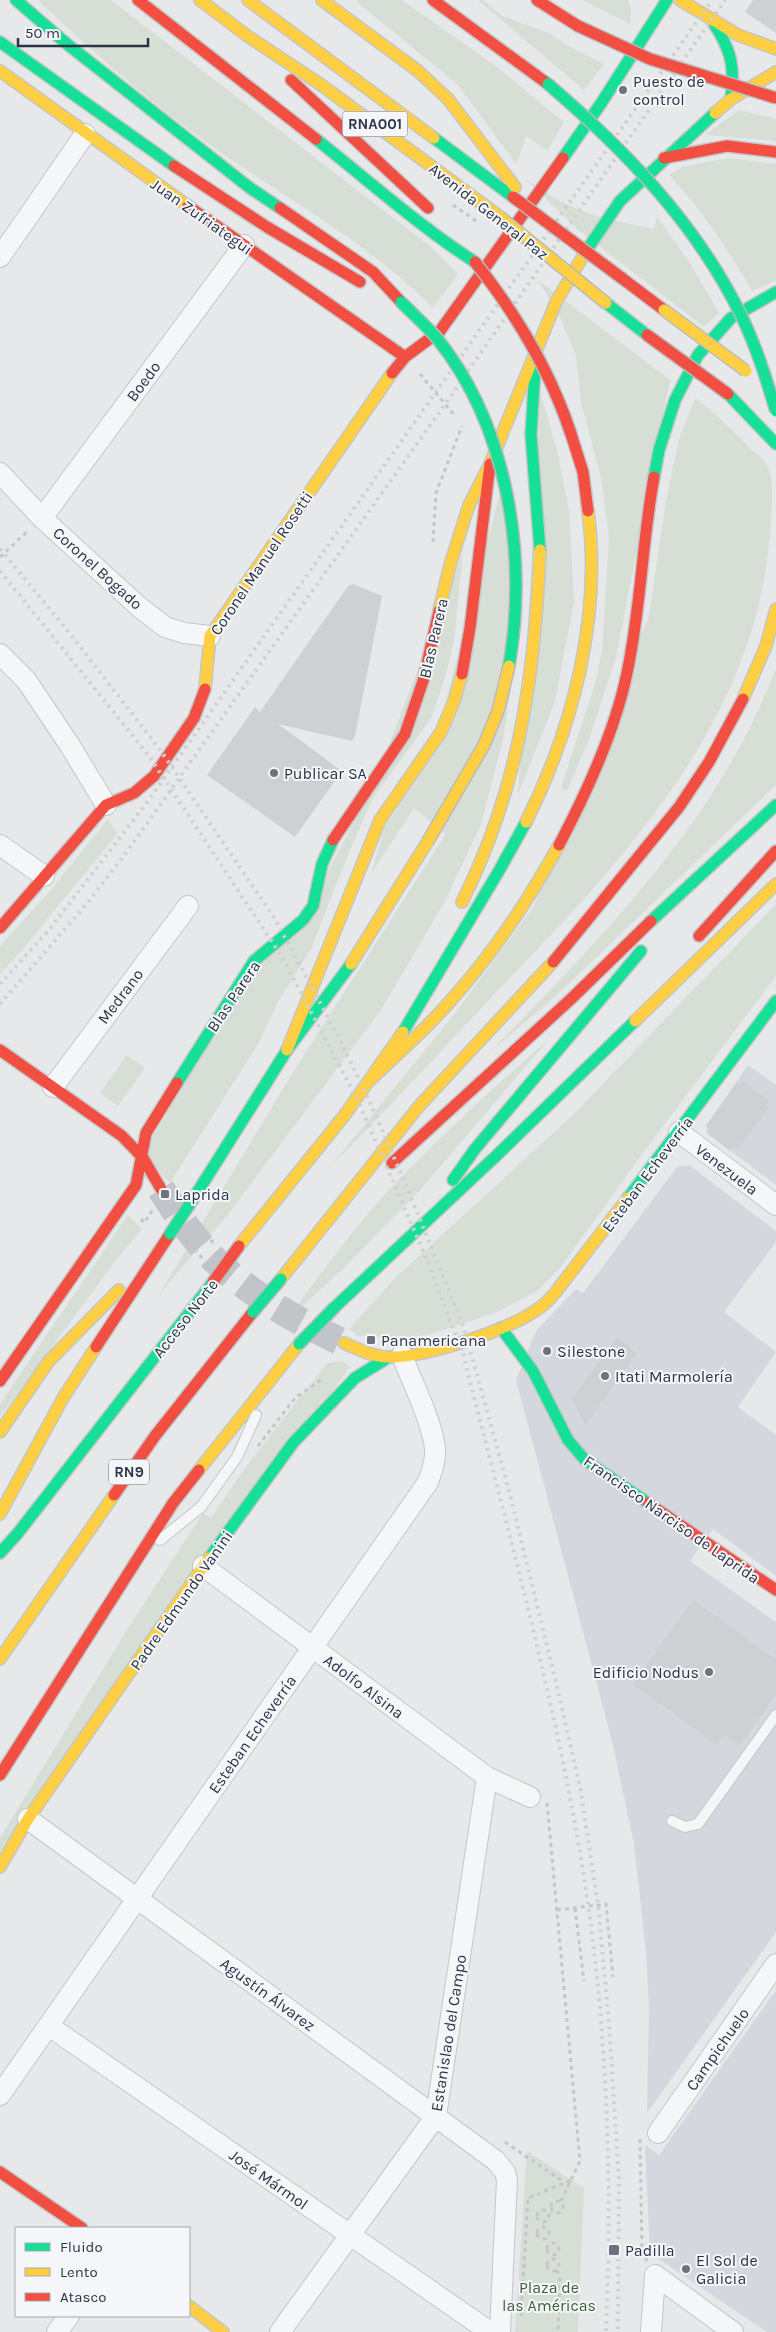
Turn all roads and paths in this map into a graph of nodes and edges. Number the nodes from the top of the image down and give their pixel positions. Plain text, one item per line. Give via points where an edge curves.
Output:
1 (16, 0) edge
2 (138, 0) edge
3 (200, 0) edge
4 (248, 0) edge
5 (322, 0) edge
6 (433, 0) edge
7 (537, 0) edge
8 (667, 0) edge
9 (680, 0) edge
10 (464, 7) dead end
11 (711, 20) junction
12 (246, 35) junction
13 (0, 42) edge
14 (496, 44) junction
15 (776, 48) edge
16 (0, 71) edge
17 (776, 72) edge
18 (742, 87) junction
19 (776, 88) edge
20 (776, 98) edge
21 (731, 99) junction
22 (85, 134) junction
23 (776, 152) edge
24 (664, 158) junction
25 (515, 193) junction
26 (435, 215) dead end
27 (449, 228) dead end
28 (244, 245) junction
29 (0, 257) edge
30 (475, 262) junction
31 (776, 292) edge
32 (400, 302) junction
33 (536, 351) junction
34 (406, 357) junction
35 (776, 393) edge
36 (729, 395) junction
37 (776, 411) edge
38 (776, 426) edge
39 (776, 444) edge
40 (490, 464) junction
41 (0, 473) edge
42 (42, 518) junction
43 (432, 552) dead end
44 (0, 556) edge
45 (776, 609) edge
46 (210, 636) junction
47 (0, 654) edge
48 (106, 805) junction
49 (776, 805) edge
50 (0, 845) edge
51 (776, 852) edge
52 (44, 876) junction
53 (694, 882) junction
54 (776, 884) edge
55 (188, 906) dead end
56 (458, 909) dead end
57 (0, 928) edge
58 (692, 944) dead end
59 (437, 950) dead end
60 (673, 967) dead end
61 (776, 1001) edge
62 (625, 1029) junction
63 (401, 1035) junction
64 (0, 1050) edge
65 (287, 1050) junction
66 (368, 1082) junction
67 (52, 1087) junction
68 (679, 1132) junction
69 (143, 1158) junction
70 (160, 1189) tunnel mouth
71 (776, 1205) edge
72 (153, 1210) dead end
73 (144, 1212) dead end
74 (333, 1216) junction
75 (421, 1225) junction
76 (158, 1249) junction
77 (501, 1328) junction
78 (344, 1343) tunnel mouth
79 (395, 1356) junction
80 (275, 1374) junction
81 (0, 1381) edge
82 (0, 1432) edge
83 (0, 1514) edge
84 (0, 1553) edge
85 (134, 1562) junction
86 (203, 1566) junction
87 (776, 1590) edge
88 (14, 1639) junction
89 (312, 1647) junction
90 (0, 1659) edge
91 (0, 1668) edge
92 (776, 1716) edge
93 (0, 1774) edge
94 (487, 1777) junction
95 (530, 1796) joint
96 (28, 1818) junction
97 (672, 1821) dead end
98 (0, 1867) edge
99 (137, 1899) junction
100 (575, 1908) junction
101 (557, 1910) junction
102 (774, 1971) edge
103 (613, 1977) dead end
104 (584, 1981) dead end
105 (49, 2026) junction
106 (0, 2094) edge
107 (436, 2116) junction
108 (658, 2133) joint
109 (0, 2172) edge
110 (572, 2180) junction
111 (561, 2201) junction
112 (552, 2210) junction
113 (548, 2213) junction
114 (543, 2222) junction
115 (81, 2227) edge
116 (542, 2227) junction
117 (349, 2235) junction
118 (546, 2238) junction
119 (550, 2243) junction
120 (553, 2255) junction
121 (553, 2259) junction
122 (557, 2270) junction
123 (655, 2275) junction
124 (190, 2307) edge
125 (68, 2317) edge
126 (521, 2322) dead end
127 (58, 2332) edge
128 (224, 2332) edge
129 (280, 2332) edge
130 (490, 2332) edge
131 (500, 2332) edge
132 (558, 2332) edge
133 (651, 2332) edge
134 (733, 2332) edge

1 - 32 main road via 242,182 373,272
2 - 30 main road via 439,239
3 - 12 main road, Avenida General Paz / RNA001
4 - 25 main road, Avenida General Paz / RNA001
5 - 25 main road, Avenida General Paz via 418,71 448,99
6 - 14 main road
7 - 18 main road, bridge via 578,26 650,59
8 - 34 main road, Coronel Manuel Rosetti via 602,102 440,331
9 - 11 main road
10 - 14 main road
11 - 15 main road via 762,46
11 - 21 main road via 732,56
12 - 26 main road
12 - 36 main road, Avenida General Paz / RNA001, bridge via 320,84 500,217 606,303
13 - 32 main road via 83,105 205,189
14 - 37 main road, bridge via 548,84 623,152 690,229 717,268 742,316 758,351
16 - 22 main road, Juan Zufriategui
17 - 21 main road
18 - 19 main road
18 - 20 main road, bridge
21 - 24 main road
22 - 28 main road, Juan Zufriategui
22 - 29 street
23 - 24 main road via 727,146
24 - 33 main road via 620,202 582,257 556,302
25 - 35 main road, Avenida General Paz, bridge via 533,212
27 - 30 main road
28 - 34 main road, Juan Zufriategui
28 - 42 street, Boedo
30 - 63 main road, bridge via 520,320 551,380 572,434 583,477 589,523 591,579 587,628 577,681 543,787 516,841
31 - 66 main road via 756,300 723,326 690,366 679,388 666,423 655,473 630,662 615,715 588,784 540,881 490,953 445,1007
32 - 65 main road, bridge via 440,342 471,392 497,456 515,547 517,591 508,671 497,712 470,772 344,974
33 - 40 main road
33 - 56 main road via 530,435 540,542 537,617 527,704 508,786 479,868
34 - 43 path via 462,424 436,493
34 - 46 main road, Coronel Manuel Rosetti via 387,379
36 - 38 main road, Avenida General Paz / RNA001
36 - 39 main road
40 - 65 main road via 461,682 443,726 380,820
40 - 69 main road, Blas Parera via 469,505 450,565 423,680 405,734 334,839 322,864 313,906 303,920 254,961 146,1133
41 - 42 street, Coronel Bogado
42 - 44 path
42 - 46 street, Coronel Bogado via 165,627
45 - 74 main road via 766,646 740,708 709,762 653,842 564,950 420,1105
46 - 48 main road, Coronel Manuel Rosetti via 204,695 194,718 154,776 134,793
47 - 48 street via 26,680
48 - 52 main road, Coronel Manuel Rosetti
49 - 53 main road
50 - 52 street
51 - 58 main road
52 - 57 main road, Coronel Manuel Rosetti
53 - 74 main road
53 - 75 main road via 649,941 475,1148
54 - 62 main road
55 - 67 street, Medrano
59 - 63 main road
60 - 62 main road
61 - 68 main road, Esteban Echeverría
62 - 75 main road
63 - 66 main road
64 - 67 main road
65 - 76 main road, bridge
66 - 84 main road, Acceso Norte, bridge
67 - 69 main road via 122,1136
68 - 71 street, Venezuela
68 - 77 main road, Esteban Echeverría via 545,1304 526,1318
69 - 70 main road
69 - 81 main road, Blas Parera via 136,1185
72 - 73 path via 144,1223 140,1220
74 - 88 main road, RN9, bridge via 155,1436
75 - 80 main road, bridge via 335,1307
76 - 82 main road via 49,1361
76 - 83 main road via 63,1398
77 - 79 main road
77 - 87 main road, Francisco Narciso de Laprida via 533,1371 568,1440 585,1460
78 - 79 main road via 368,1353
79 - 86 main road, Padre Edmundo Vanini via 355,1378 294,1443
79 - 89 street, Esteban Echeverría via 429,1426 435,1448 434,1466 418,1498
80 - 85 main road via 173,1503
80 - 85 lane via 237,1457 201,1507
85 - 93 main road
86 - 89 street, Adolfo Alsina
86 - 96 main road, Padre Edmundo Vanini
88 - 90 main road, RN9
88 - 91 main road
89 - 94 street, Adolfo Alsina
89 - 99 street, Esteban Echeverría
92 - 97 lane via 698,1824 685,1827
94 - 95 street, Adolfo Alsina
94 - 107 street, Estanislao del Campo
95 - 101 path via 547,1804
96 - 98 main road, Padre Edmundo Vanini
96 - 99 street, Agustín Álvarez
99 - 105 street, Esteban Echeverría
99 - 107 street, Agustín Álvarez
100 - 101 path
100 - 103 path via 606,1904
100 - 104 path
101 - 110 path via 580,2161
102 - 108 street, Campichuelo
105 - 106 street, Esteban Echeverría
105 - 117 street, José Mármol
107 - 117 street, Estanislao del Campo
107 - 131 street, Agustín Álvarez via 495,2160 505,2172
108 - 123 path via 640,2134 642,2251
109 - 115 main road
110 - 111 path
110 - 126 path via 528,2198
111 - 112 path via 553,2202
111 - 112 path via 562,2210 558,2213
112 - 113 path
113 - 114 path via 548,2219
113 - 114 path via 542,2210 537,2213
114 - 116 path
116 - 118 path via 549,2231
116 - 118 path via 537,2235 541,2239
117 - 129 street, Estanislao del Campo
117 - 130 street, José Mármol
118 - 119 path
119 - 120 path via 547,2250
119 - 120 path via 558,2246 558,2252
120 - 121 path
121 - 122 path via 559,2263
121 - 122 path via 548,2261 547,2267 551,2271
122 - 132 path via 560,2280
123 - 133 street
123 - 134 street
124 - 128 main road
125 - 127 street

